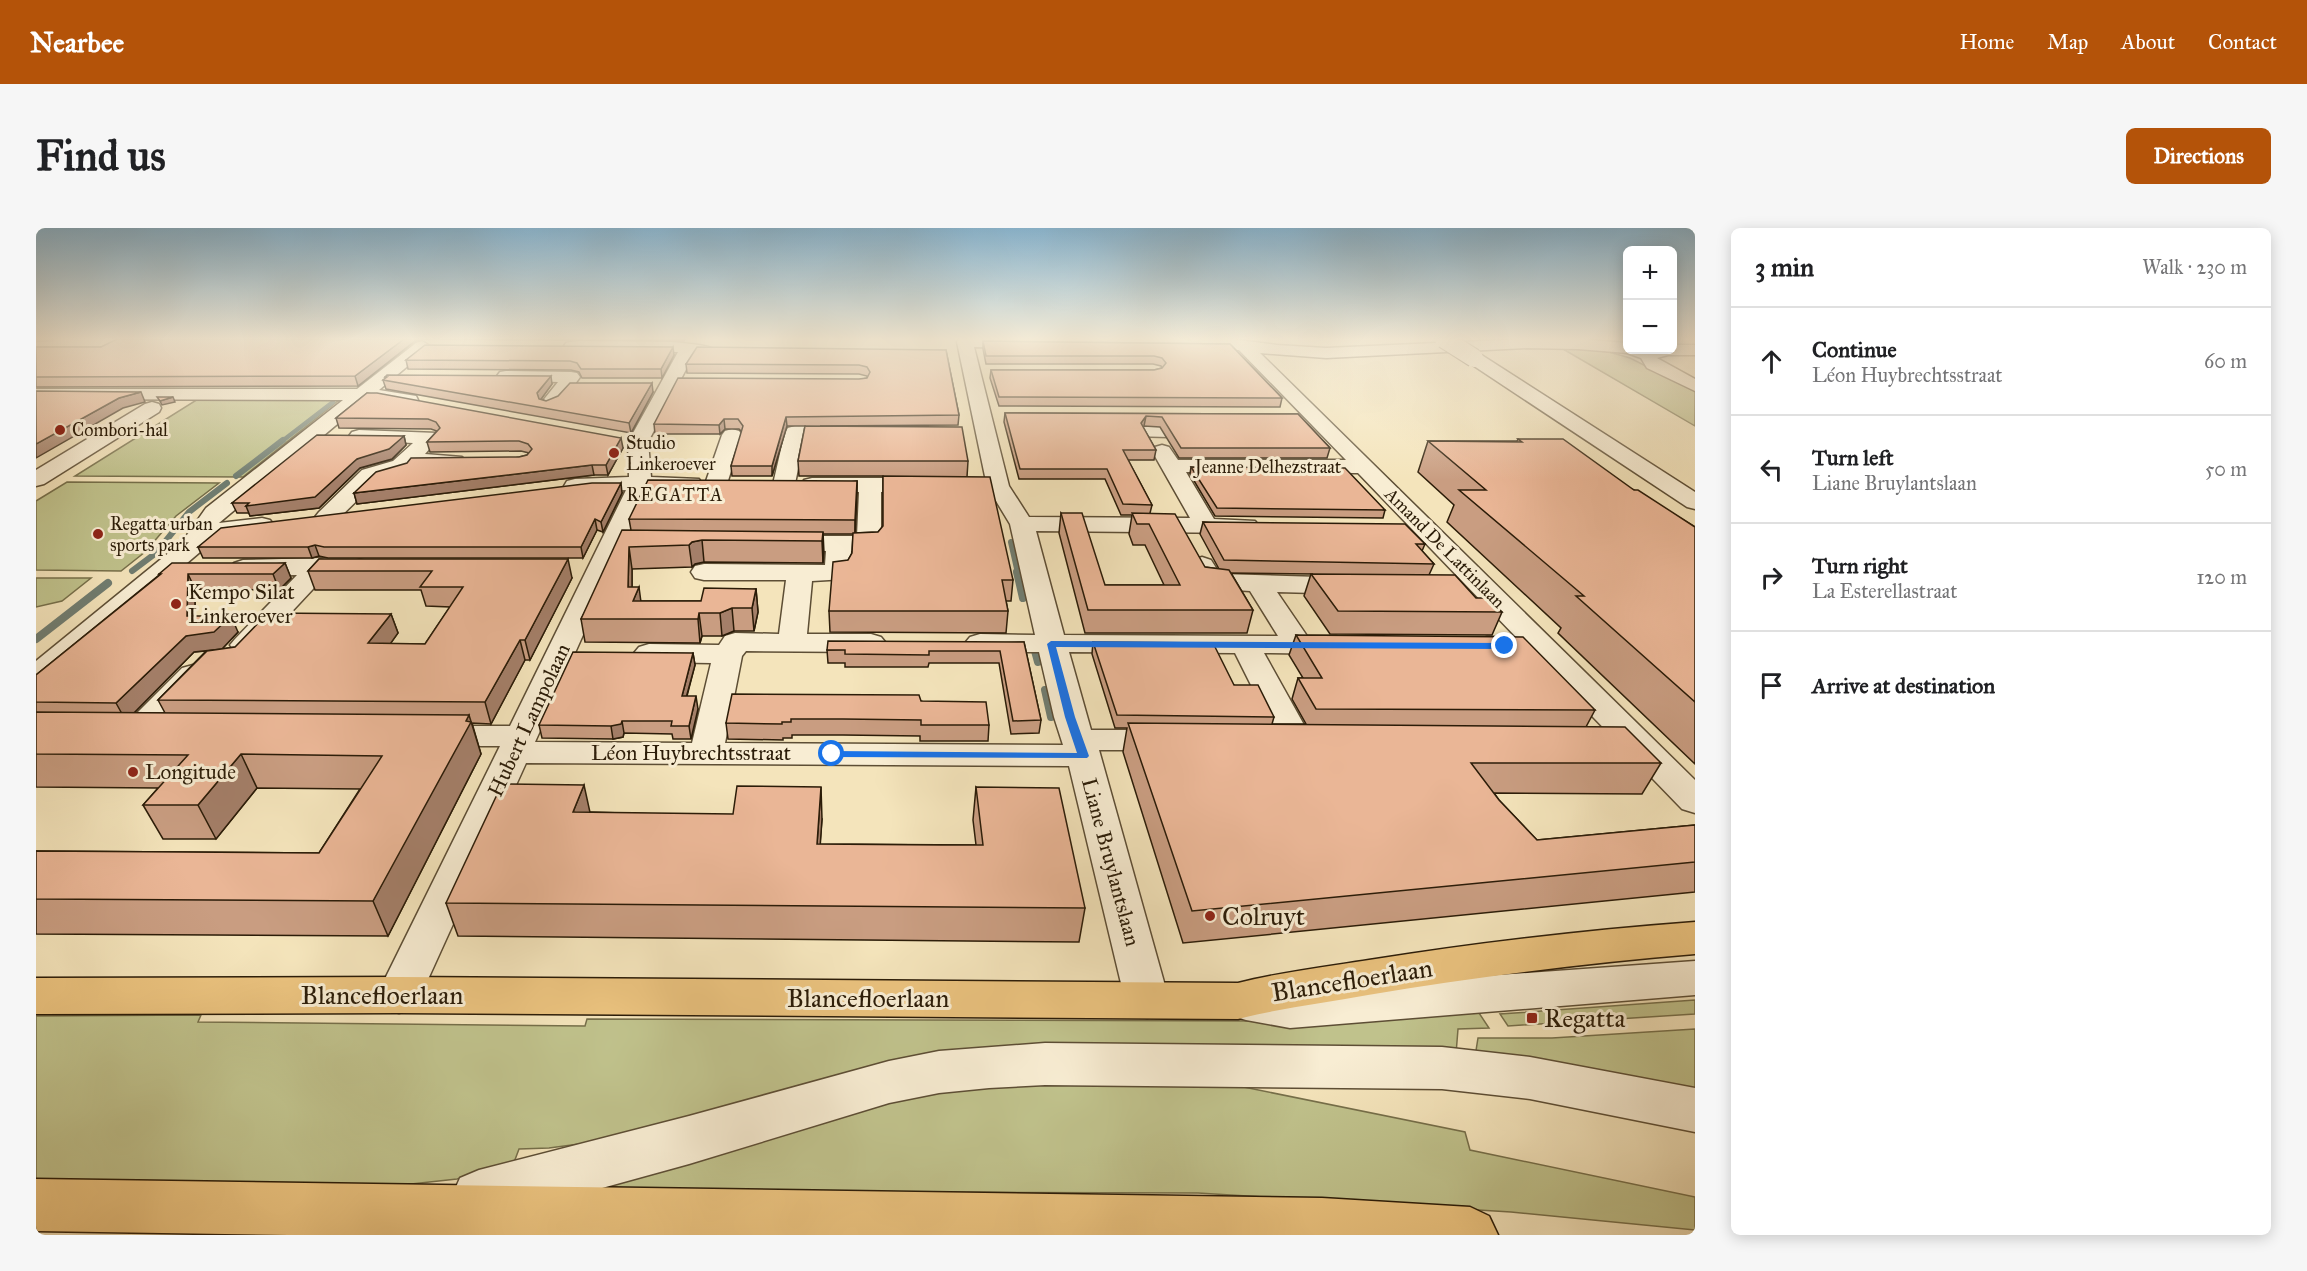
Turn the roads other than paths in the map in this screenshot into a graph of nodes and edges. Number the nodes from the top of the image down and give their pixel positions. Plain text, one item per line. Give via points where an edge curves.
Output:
1 (371, 386) edge
2 (665, 386) edge
3 (975, 386) edge
4 (1282, 386) edge
5 (1517, 386) edge
6 (36, 394) edge
7 (360, 395) junction
8 (1276, 400) edge
9 (432, 404) edge
10 (152, 408) dead end
11 (1300, 410) junction
12 (1005, 414) edge
13 (983, 421) junction
14 (961, 424) edge
15 (867, 432) edge
16 (1150, 432) junction
17 (732, 435) edge
18 (309, 436) junction
19 (474, 460) edge
20 (405, 462) junction
21 (1171, 466) junction
22 (1364, 467) junction
23 (36, 479) edge
24 (640, 484) junction
25 (716, 484) junction
26 (739, 484) edge
27 (761, 484) edge
28 (784, 484) junction
29 (870, 485) junction
30 (952, 485) edge
31 (550, 490) edge
32 (1695, 502) edge
33 (363, 513) edge
34 (304, 520) edge
35 (281, 522) edge
36 (1022, 524) junction
37 (1180, 525) junction
38 (1206, 525) junction
39 (1274, 526) edge
40 (1389, 526) edge
41 (1423, 527) junction
42 (201, 532) junction
43 (329, 541) junction
44 (758, 543) edge
45 (839, 544) junction
46 (380, 566) edge
47 (166, 567) junction
48 (704, 572) dead end
49 (800, 573) junction
50 (1246, 583) junction
51 (1380, 586) edge
52 (1450, 587) edge
53 (1484, 587) junction
54 (792, 642) junction
55 (896, 643) edge
56 (956, 643) edge
57 (1051, 644) junction
58 (1245, 645) junction
59 (1298, 645) junction
60 (1362, 645) edge
61 (1457, 646) edge
62 (1542, 646) junction
63 (731, 648) junction
64 (560, 653) junction
65 (592, 653) edge
66 (625, 653) edge
67 (36, 675) edge
68 (102, 733) edge
69 (136, 733) junction
70 (180, 733) edge
71 (399, 735) edge
72 (1204, 741) edge
73 (1262, 741) edge
74 (1296, 741) junction
75 (1329, 742) edge
76 (517, 744) junction
77 (1593, 744) edge
78 (1640, 745) junction
79 (1081, 748) junction
80 (706, 753) junction
81 (1695, 801) edge
82 (1695, 938) edge
83 (1695, 978) edge
84 (399, 995) junction
85 (36, 996) edge
86 (1147, 1000) junction
87 (1238, 1001) junction
88 (1695, 1110) edge
89 (36, 1205) edge
90 (380, 1222) edge
91 (487, 1223) edge
92 (1470, 1235) edge

1 - 7 street
2 - 24 street via 627,440 636,450
3 - 13 street, Liane Bruylantslaan
4 - 11 street, Amand De Lattinlaan
5 - 32 street, bridge
6 - 7 street
7 - 9 street
7 - 18 street
8 - 11 street
10 - 23 street
11 - 22 street, Amand De Lattinlaan
12 - 13 street
13 - 14 street
13 - 36 street, Liane Bruylantslaan via 987,485
15 - 28 street via 799,428
16 - 16 street via 1097,431 1088,414 1207,414 1220,432
16 - 21 street
17 - 25 street
18 - 20 street via 433,436
18 - 42 street via 214,513
19 - 20 street
20 - 43 street via 370,475
21 - 22 street, Jeanne Delhezstraat
21 - 38 street
22 - 41 street, Amand De Lattinlaan
24 - 25 street
24 - 31 street via 594,484
24 - 64 street, Hubert Lampolaan
25 - 26 street
27 - 28 street
28 - 29 street
29 - 30 street
29 - 45 street via 869,544
33 - 43 street
34 - 43 street
35 - 42 street
36 - 37 street
36 - 57 street, Liane Bruylantslaan
37 - 38 street
37 - 50 street via 1211,582
38 - 39 street
40 - 41 street
41 - 53 street, Amand De Lattinlaan
42 - 47 street via 191,547
43 - 46 street
43 - 47 street via 309,568
43 - 69 street via 231,660 207,660
44 - 45 street
45 - 49 street via 837,573
47 - 67 street
48 - 49 street
49 - 54 street
50 - 51 street
50 - 59 street
52 - 53 street
53 - 62 street, Amand De Lattinlaan
54 - 55 street
54 - 63 street
56 - 57 street
57 - 58 street
57 - 79 street, Liane Bruylantslaan
58 - 59 street
58 - 74 street
59 - 60 street
61 - 62 street
62 - 78 street, Amand De Lattinlaan
63 - 66 street
63 - 80 street
64 - 65 street
64 - 76 street, Hubert Lampolaan
68 - 69 street
69 - 70 street
71 - 76 street, Léon Huybrechtsstraat
72 - 79 street, Léon Huybrechtsstraat
73 - 74 street
74 - 75 street
76 - 80 street, Léon Huybrechtsstraat
76 - 84 street, Hubert Lampolaan
77 - 78 street
78 - 81 street, Amand De Lattinlaan
79 - 80 street, Léon Huybrechtsstraat
79 - 86 street, Liane Bruylantslaan
82 - 87 main road, Blancefloerlaan via 1416,968 1274,991
83 - 87 street via 1290,1009
84 - 85 main road, Blancefloerlaan
84 - 86 main road, Blancefloerlaan
86 - 87 main road, Blancefloerlaan
88 - 90 street via 1530,1078 1442,1068 1045,1064 989,1067 889,1082
89 - 90 main road
90 - 91 main road
91 - 92 main road via 1196,1222

